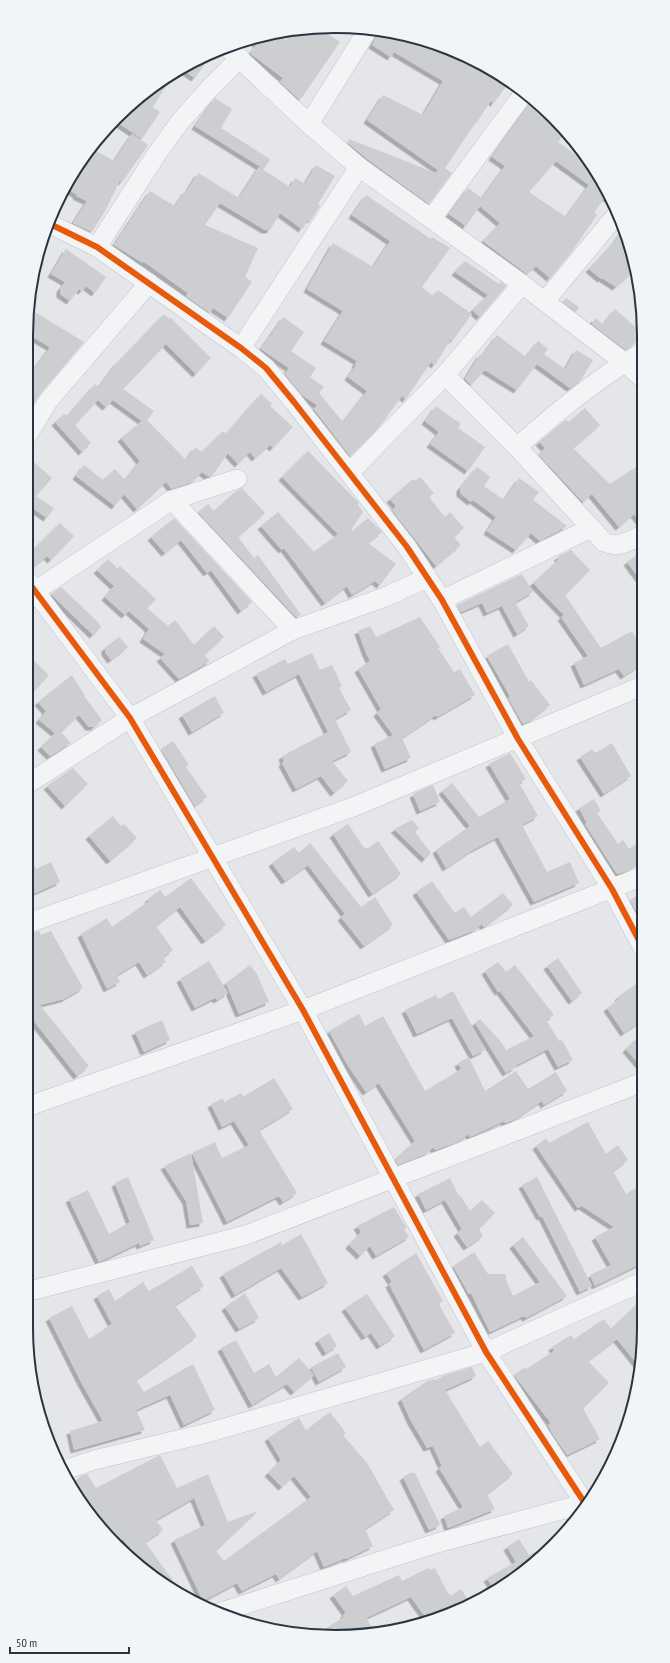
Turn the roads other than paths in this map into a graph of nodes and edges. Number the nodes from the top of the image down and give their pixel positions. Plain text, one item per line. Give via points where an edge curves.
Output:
1 (364, 35) edge
2 (234, 52) edge
3 (521, 97) edge
4 (309, 124) junction
5 (360, 167) junction
6 (432, 218) junction
7 (614, 218) edge
8 (54, 226) edge
9 (97, 247) junction
10 (149, 283) junction
11 (522, 284) junction
12 (545, 301) junction
13 (241, 348) junction
14 (637, 356) edge
15 (625, 363) junction
16 (637, 374) edge
17 (445, 375) junction
18 (33, 427) edge
19 (517, 447) junction
20 (350, 472) junction
21 (237, 479) dead end
22 (172, 500) junction
23 (591, 528) junction
24 (637, 537) edge
25 (427, 578) junction
26 (33, 583) edge
27 (33, 589) edge
28 (442, 600) junction
29 (293, 630) junction
30 (637, 688) edge
31 (130, 718) junction
32 (518, 739) junction
33 (33, 780) edge
34 (213, 858) junction
35 (637, 879) edge
36 (612, 889) junction
37 (33, 922) edge
38 (637, 937) edge
39 (303, 1010) junction
40 (637, 1084) edge
41 (33, 1105) edge
42 (393, 1177) junction
43 (637, 1285) edge
44 (33, 1290) edge
45 (486, 1352) junction
46 (68, 1469) edge
47 (583, 1500) edge
48 (579, 1506) edge
49 (227, 1610) edge

1 - 4 street
2 - 4 street
2 - 9 street via 208,90 158,152
3 - 6 street
4 - 5 street
5 - 6 street
5 - 13 street
6 - 11 street
7 - 12 street
8 - 9 street
9 - 10 street
10 - 13 street
10 - 18 street via 48,402
11 - 12 street
11 - 17 street
12 - 15 street
13 - 20 street via 266,368
14 - 15 street
15 - 16 street
15 - 19 street via 569,402
17 - 19 street
17 - 20 street
19 - 23 street
20 - 25 street via 407,547
21 - 22 street
22 - 26 street
22 - 29 street
23 - 24 street via 604,542 613,546
23 - 28 street
25 - 28 street
25 - 29 street via 385,597
27 - 31 street
28 - 32 street
29 - 31 street
30 - 32 street
31 - 33 street
31 - 34 street
32 - 34 street via 353,807
32 - 36 street
34 - 37 street
34 - 39 street
35 - 36 street
36 - 38 street
36 - 39 street
39 - 41 street
39 - 42 street
40 - 42 street
42 - 44 street via 246,1235
42 - 45 street
43 - 45 street
45 - 46 street via 207,1433 94,1460
45 - 47 street
48 - 49 street via 437,1543

